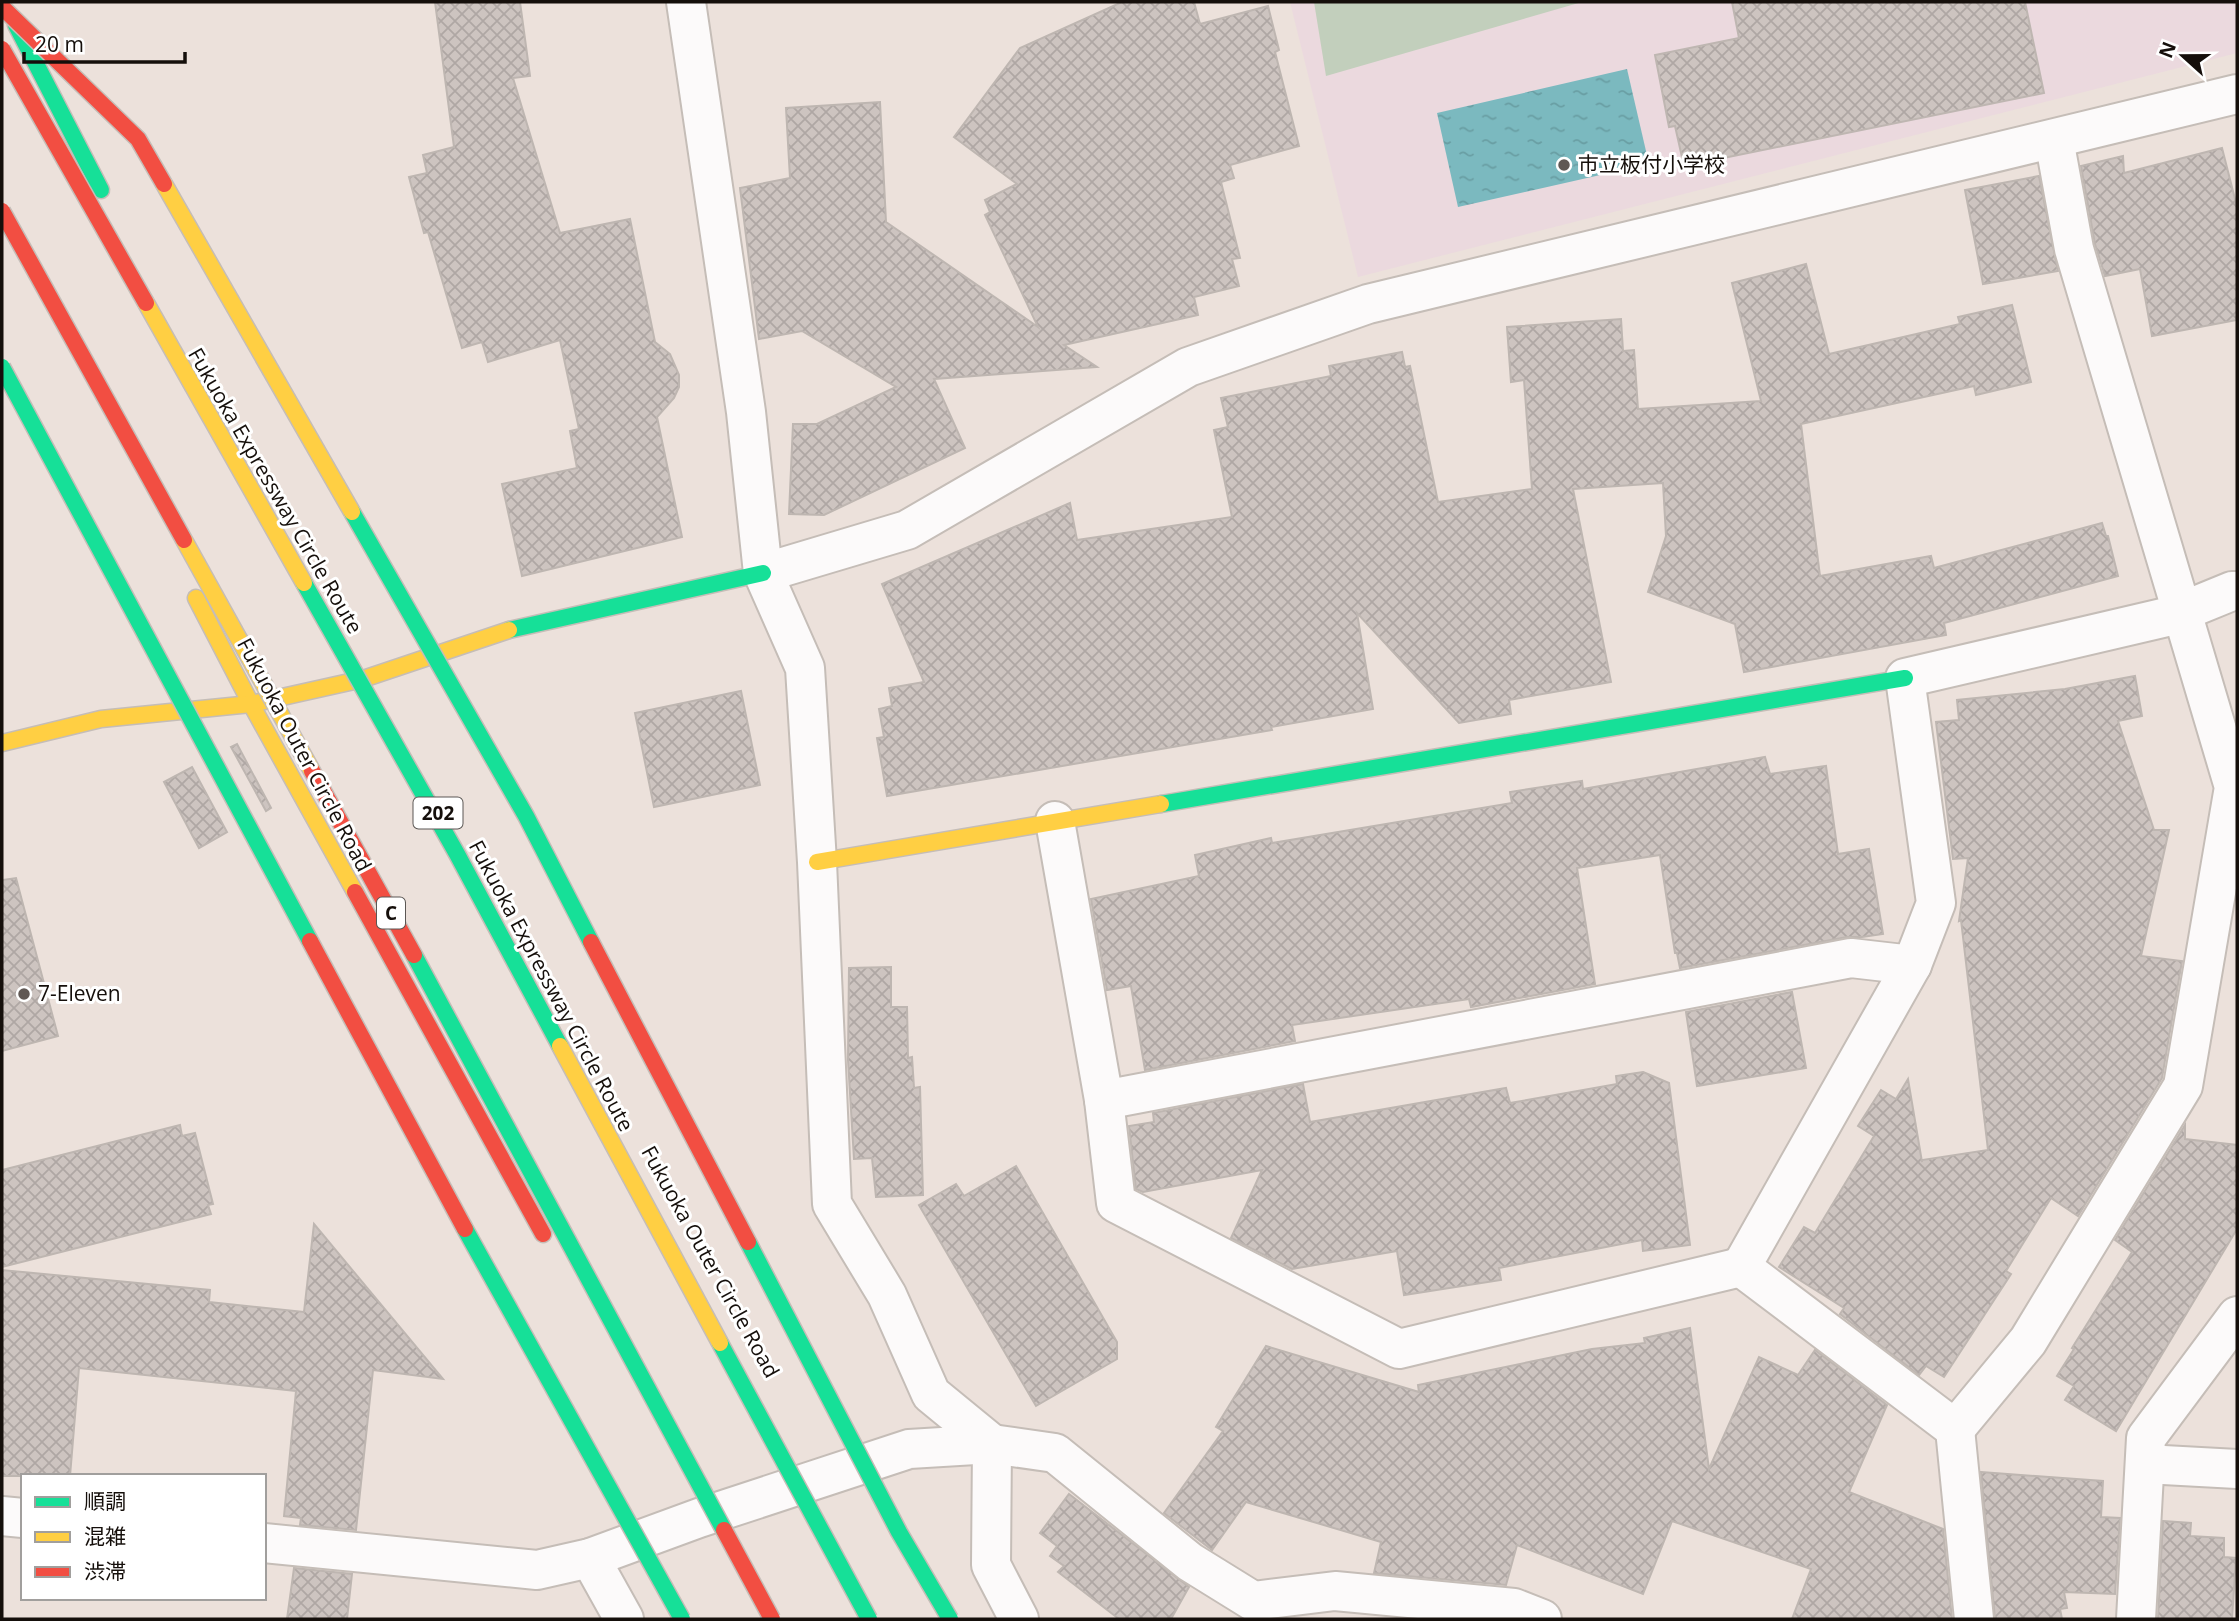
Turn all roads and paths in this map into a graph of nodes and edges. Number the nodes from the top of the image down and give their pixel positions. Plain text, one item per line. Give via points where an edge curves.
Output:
1 (4, 2) edge
2 (686, 2) edge
3 (2, 7) edge
4 (2, 49) edge
5 (2237, 94) edge
6 (2054, 139) junction
7 (2, 211) edge
8 (2, 240) edge
9 (2, 367) edge
10 (170, 548) dead end
11 (763, 573) junction
12 (189, 584) dead end
13 (2237, 591) edge
14 (2183, 611) junction
15 (1905, 678) junction
16 (363, 679) junction
17 (148, 692) dead end
18 (251, 704) junction
19 (167, 728) dead end
20 (2, 743) edge
21 (1055, 821) junction
22 (817, 862) junction
23 (1912, 965) junction
24 (1104, 1100) junction
25 (420, 1179) dead end
26 (553, 1252) dead end
27 (1741, 1266) junction
28 (498, 1290) junction
29 (2237, 1316) edge
30 (1955, 1429) junction
31 (992, 1444) junction
32 (2145, 1464) junction
33 (2237, 1469) edge
34 (807, 1484) junction
35 (696, 1512) junction
36 (2, 1516) edge
37 (21, 1518) edge
38 (266, 1543) edge
39 (718, 1552) dead end
40 (590, 1558) junction
41 (624, 1619) edge
42 (682, 1619) edge
43 (772, 1619) edge
44 (869, 1619) edge
45 (879, 1619) edge
46 (950, 1619) edge
47 (1019, 1619) edge
48 (1542, 1619) edge
49 (1974, 1619) edge
50 (2136, 1619) edge

1 - 16 main road, Fukuoka Outer Circle Road / 202 via 211,401
2 - 11 street via 746,412
3 - 46 main road, bridge via 138,139 526,816 899,1532
4 - 44 main road, Fukuoka Expressway Circle Route, bridge via 457,854
5 - 6 street
6 - 11 street via 1368,304 1188,367 907,530
6 - 14 street via 2074,249
7 - 43 main road, C, bridge via 381,895
8 - 10 main road
9 - 28 main road, bridge
11 - 16 main road via 525,625
11 - 22 street via 805,668
12 - 18 main road, Fukuoka Outer Circle Road
13 - 14 street
14 - 15 street
14 - 30 street via 2234,787 2183,1086 2028,1341
15 - 21 main road
15 - 23 street via 1936,903
16 - 18 main road
16 - 34 main road, Fukuoka Outer Circle Road / 202
17 - 19 main road
18 - 20 main road via 100,719
18 - 26 main road, Fukuoka Outer Circle Road
21 - 22 main road
21 - 24 street
22 - 31 street via 832,1204 887,1295 931,1394
23 - 24 street via 1851,958
23 - 27 street
24 - 27 street via 1116,1203 1399,1349
25 - 28 main road, bridge
27 - 30 street
28 - 42 main road, bridge
29 - 32 street via 2147,1438
30 - 49 street
31 - 34 street via 909,1449
31 - 47 street via 991,1565
31 - 48 street via 1055,1453 1190,1562 1253,1601 1335,1591 1514,1608
32 - 33 street
32 - 50 street
34 - 35 street
34 - 45 main road, Fukuoka Outer Circle Road / 202
35 - 39 main road
35 - 40 street
36 - 37 street
38 - 40 street via 537,1570
40 - 41 street

